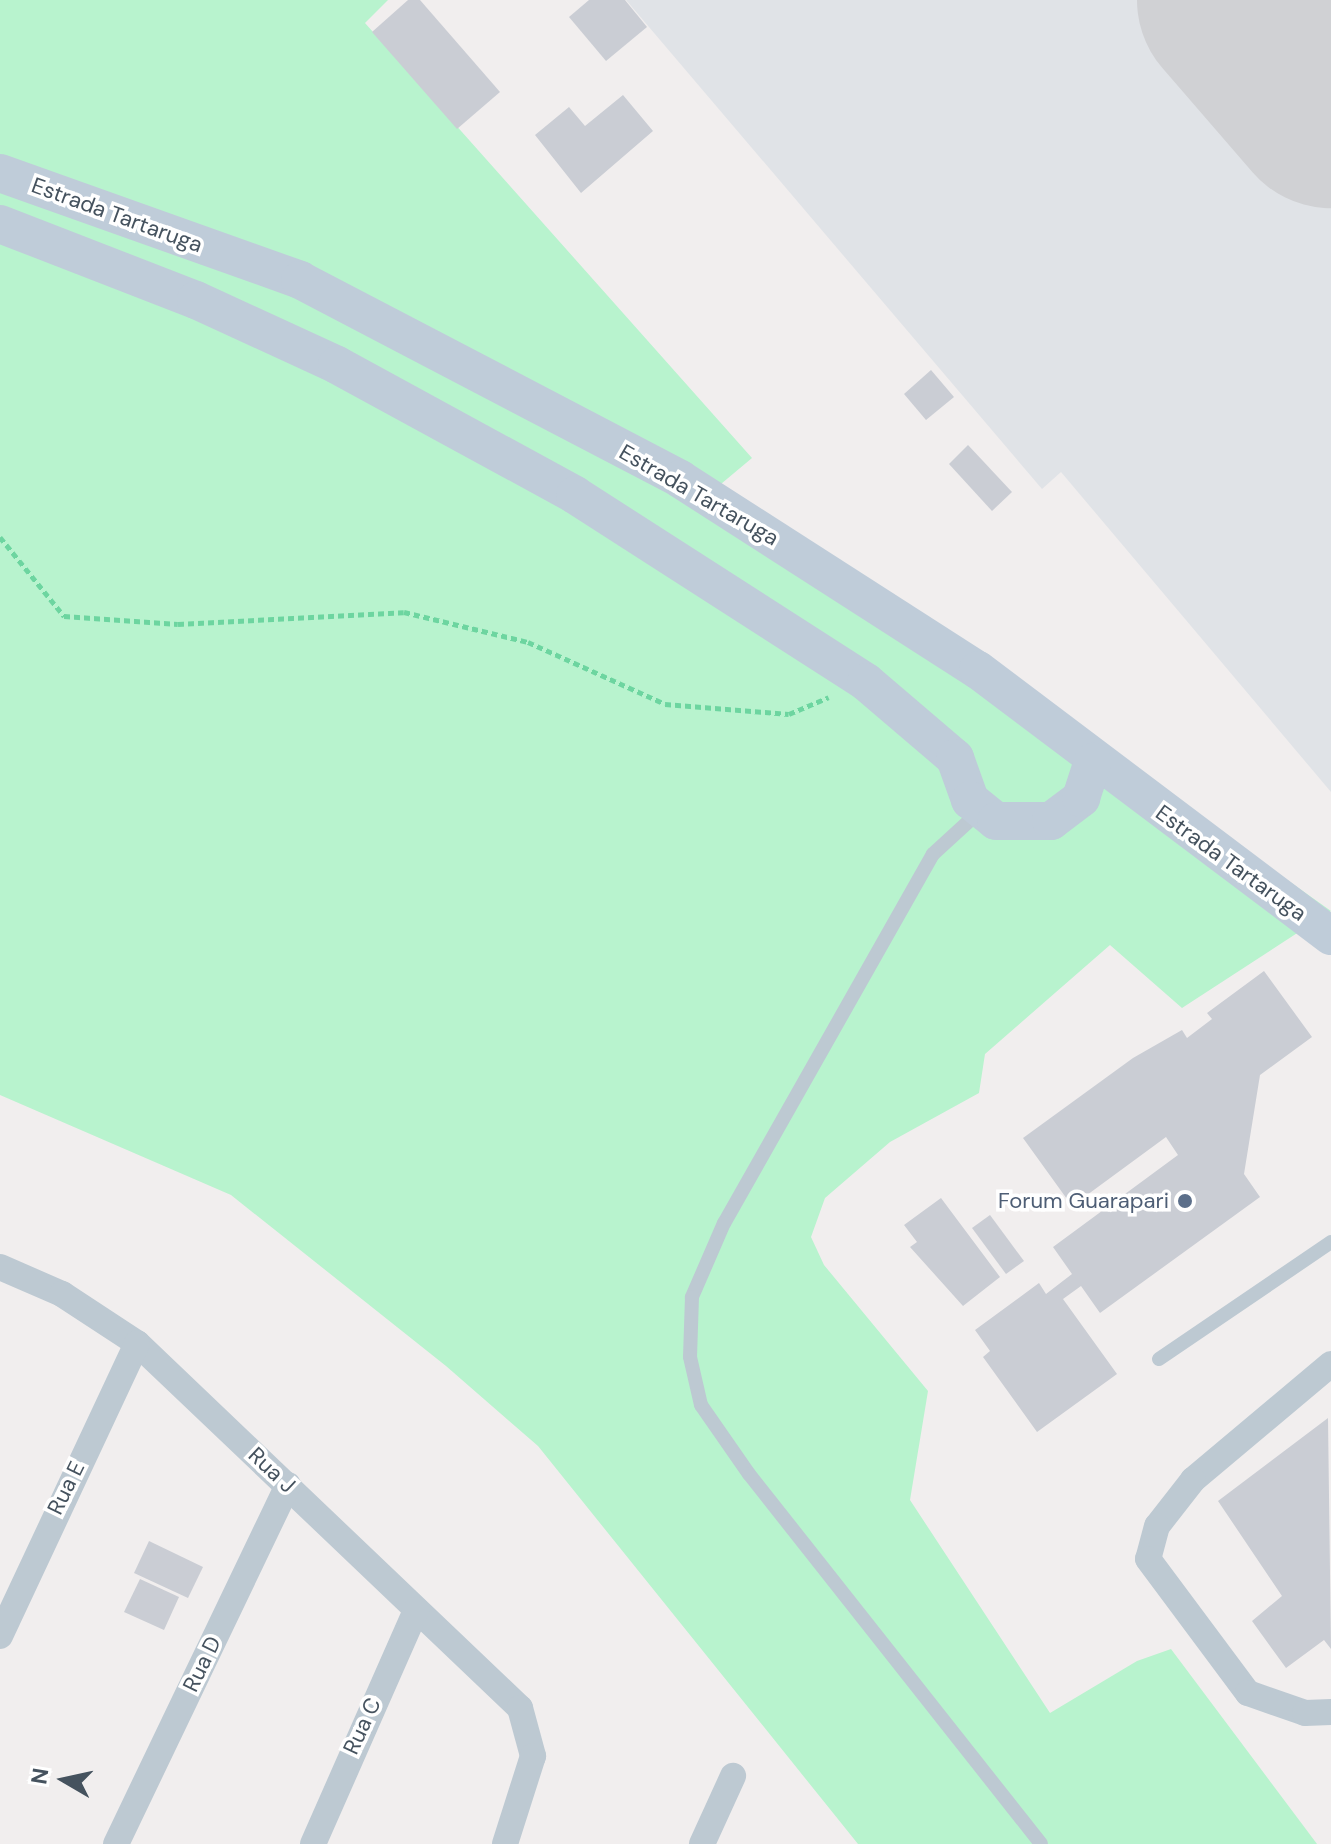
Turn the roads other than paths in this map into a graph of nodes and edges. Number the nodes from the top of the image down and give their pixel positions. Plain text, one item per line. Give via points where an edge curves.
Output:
1 (0, 173) edge
2 (0, 224) edge
3 (1093, 762) junction
4 (980, 811) junction
5 (1331, 936) edge
6 (1331, 1242) edge
7 (0, 1267) edge
8 (137, 1343) junction
9 (1159, 1359) dead end
10 (1331, 1364) edge
11 (288, 1485) junction
12 (416, 1610) junction
13 (0, 1636) edge
14 (1331, 1712) edge
15 (733, 1776) dead end
16 (116, 1844) edge
17 (313, 1844) edge
18 (505, 1844) edge
19 (702, 1844) edge
20 (1041, 1844) edge

1 - 3 street, Estrada Tartaruga via 300,280 680,479 934,639
2 - 4 street via 196,300 350,372 575,495 866,682 955,758 962,787
3 - 4 street via 1081,798 1051,821 1014,826
3 - 5 street, Estrada Tartaruga
4 - 20 lane via 933,854 724,1223 692,1297 690,1357 701,1405 749,1474
6 - 9 lane
7 - 8 street, Rua J via 62,1294
8 - 11 street, Rua J
8 - 13 street, Rua E
10 - 14 street via 1193,1480 1157,1526 1148,1549 1151,1567 1248,1693 1268,1703
11 - 12 street, Rua J
11 - 16 street, Rua D
12 - 17 street, Rua C
12 - 18 street, Rua J via 520,1708 533,1756
15 - 19 street

